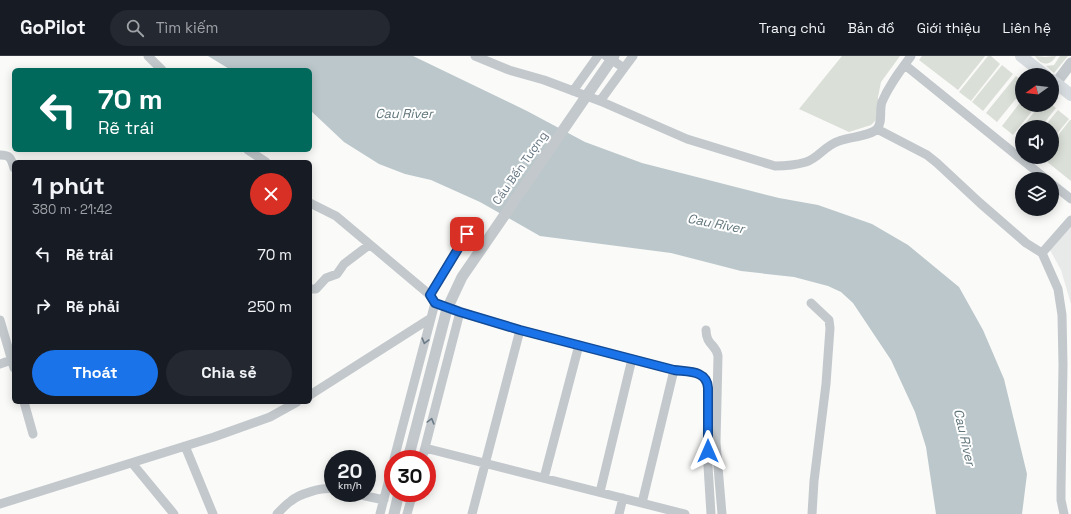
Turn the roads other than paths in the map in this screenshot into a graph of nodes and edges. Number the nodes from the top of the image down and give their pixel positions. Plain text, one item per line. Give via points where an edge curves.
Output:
1 (148, 56) edge
2 (475, 56) edge
3 (598, 56) edge
4 (606, 56) edge
5 (614, 56) edge
6 (633, 56) edge
7 (912, 56) edge
8 (1021, 56) edge
9 (1071, 63) edge
10 (905, 64) junction
11 (160, 68) edge
12 (624, 68) junction
13 (1037, 68) edge
14 (1059, 76) edge
15 (1059, 85) edge
16 (572, 91) junction
17 (1071, 95) edge
18 (600, 101) junction
19 (877, 129) junction
20 (251, 152) edge
21 (0, 155) edge
22 (263, 160) edge
23 (12, 162) edge
24 (1037, 172) edge
25 (1059, 190) edge
26 (1071, 199) edge
27 (312, 204) edge
28 (1071, 220) edge
29 (467, 234) dead end
30 (369, 245) junction
31 (1042, 253) junction
32 (312, 289) edge
33 (430, 295) junction
34 (435, 303) junction
35 (811, 303) dead end
36 (460, 312) junction
37 (431, 318) junction
38 (0, 320) edge
39 (520, 330) junction
40 (706, 330) dead end
41 (579, 345) junction
42 (12, 359) edge
43 (632, 359) junction
44 (12, 362) edge
45 (0, 364) edge
46 (674, 370) junction
47 (312, 394) edge
48 (25, 404) edge
49 (293, 404) edge
50 (33, 434) dead end
51 (186, 446) junction
52 (424, 448) joint
53 (396, 450) edge
54 (410, 450) edge
55 (132, 463) junction
56 (485, 463) junction
57 (544, 478) junction
58 (324, 489) edge
59 (600, 492) junction
60 (376, 498) edge
61 (623, 498) junction
62 (384, 500) joint
63 (410, 502) edge
64 (642, 503) junction
65 (0, 504) edge
66 (174, 514) edge
67 (214, 514) edge
68 (277, 514) edge
69 (380, 514) edge
70 (407, 514) edge
71 (472, 514) edge
72 (619, 514) edge
73 (685, 514) edge
74 (711, 514) edge
75 (722, 514) edge
76 (812, 514) edge
77 (1064, 514) edge

1 - 11 street
2 - 16 street
3 - 16 street
4 - 12 street
5 - 54 street, Cầu Bến Tượng via 462,277 446,315
6 - 12 street
7 - 10 street
8 - 13 main road
9 - 14 street
10 - 19 street via 890,84 881,104 880,123
10 - 24 street
12 - 18 street
15 - 17 main road
16 - 18 street
18 - 19 street via 687,139 776,166 813,159 838,141
19 - 31 street via 927,155 1026,243
20 - 22 street
21 - 23 street via 7,155
25 - 26 street
27 - 30 street via 336,216
28 - 31 street
29 - 33 street
30 - 32 street via 344,264 337,274 326,278 316,289
30 - 33 street
31 - 77 street via 1058,289 1062,315 1061,489
33 - 34 street
34 - 36 street
34 - 37 street
35 - 76 street via 829,320 830,328
36 - 39 street
52 -> 36 street
37 - 47 street
37 -> 53 street
38 - 42 street
39 - 41 street
39 - 56 street
40 - 75 street via 707,340 717,351 718,356 716,444
41 - 43 street
41 - 57 street
43 - 46 street
43 - 59 street
44 - 45 street
46 - 64 street
46 - 74 street via 696,373 708,381
48 - 50 street
49 - 51 street via 270,417
51 - 55 street
51 - 67 street
52 - 56 street
55 - 65 street
55 - 66 street
56 - 57 street
56 - 71 street
57 - 59 street
58 - 68 street via 292,500
59 - 61 street
60 - 62 street
61 - 64 street
61 - 72 street
62 - 69 street
63 - 70 street
64 - 73 street

